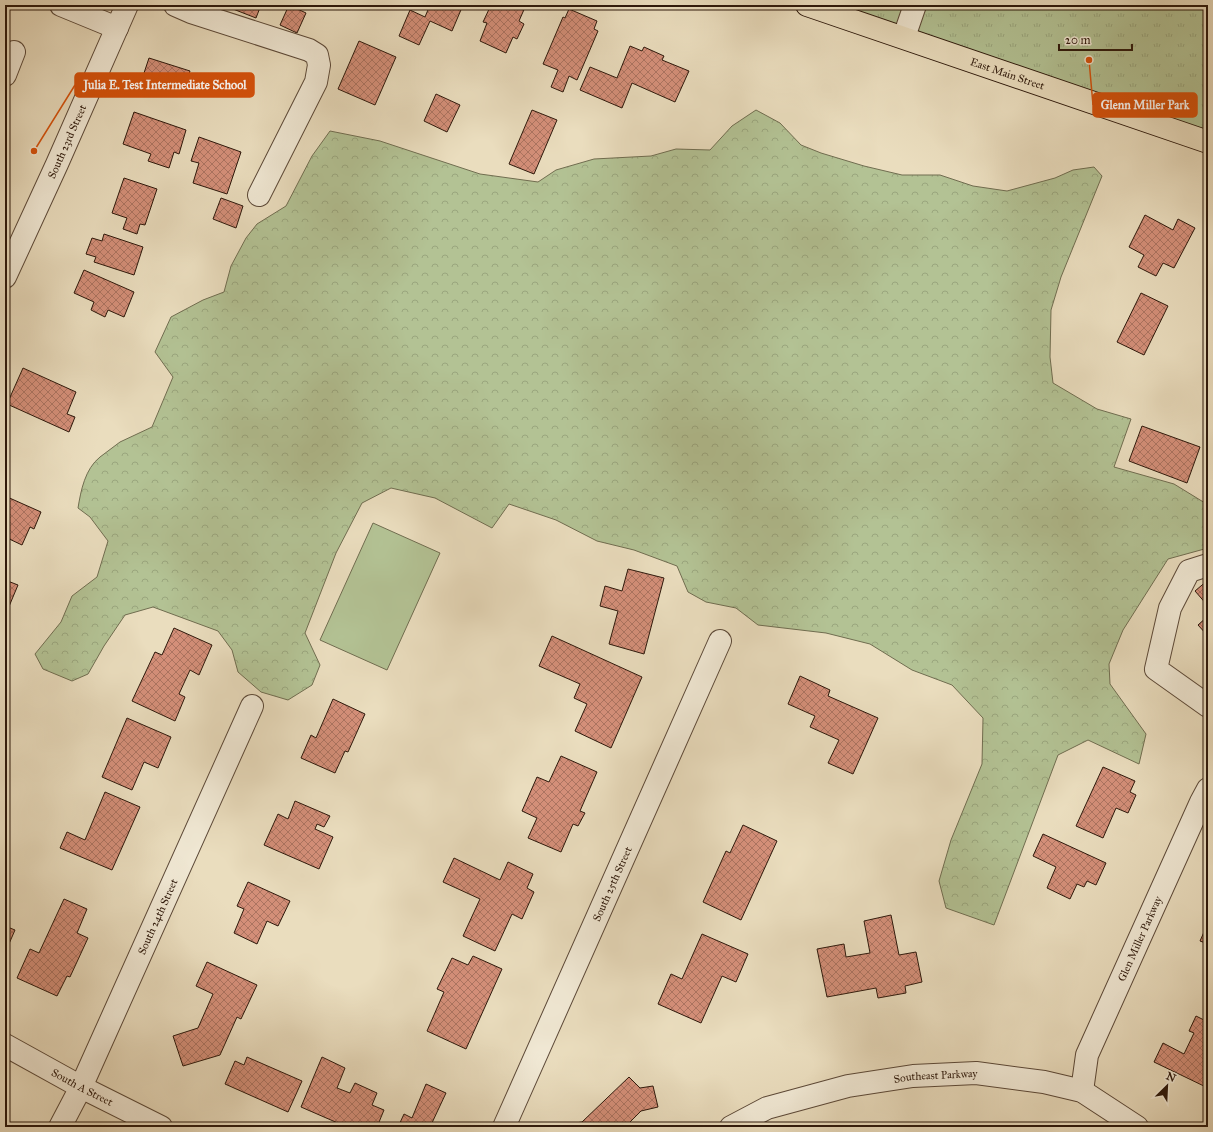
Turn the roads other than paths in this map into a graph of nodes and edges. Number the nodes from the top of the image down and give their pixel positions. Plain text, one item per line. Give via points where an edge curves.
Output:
1 (61, 5) edge
2 (127, 5) edge
3 (175, 5) edge
4 (807, 5) edge
5 (915, 5) edge
6 (117, 28) junction
7 (904, 37) junction
8 (14, 52) dead end
9 (5, 75) edge
10 (1208, 142) edge
11 (259, 195) dead end
12 (5, 277) edge
13 (1208, 565) edge
14 (720, 641) dead end
15 (252, 706) dead end
16 (1208, 706) edge
17 (1208, 789) edge
18 (5, 1045) edge
19 (81, 1088) junction
20 (1082, 1091) junction
21 (60, 1127) edge
22 (161, 1127) edge
23 (504, 1127) edge
24 (731, 1127) edge
25 (1137, 1127) edge

1 - 6 street
2 - 6 street, South 23rd Street
3 - 11 street via 309,50 317,55 319,65 316,82
4 - 7 main road, East Main Street
5 - 7 street
6 - 12 street, South 23rd Street
7 - 10 main road, East Main Street
8 - 9 street
13 - 16 street via 1189,571 1170,608 1156,669
14 - 23 street, South 25th Street
15 - 19 street, South 24th Street
17 - 20 street, Glen Miller Parkway via 1087,1055
18 - 19 street, South A Street
19 - 21 street, South 24th Street
19 - 22 street, South A Street
20 - 24 street, Southeast Parkway via 1044,1082 976,1073 913,1076 848,1086 784,1103 767,1108
20 - 25 street, Southeast Parkway

